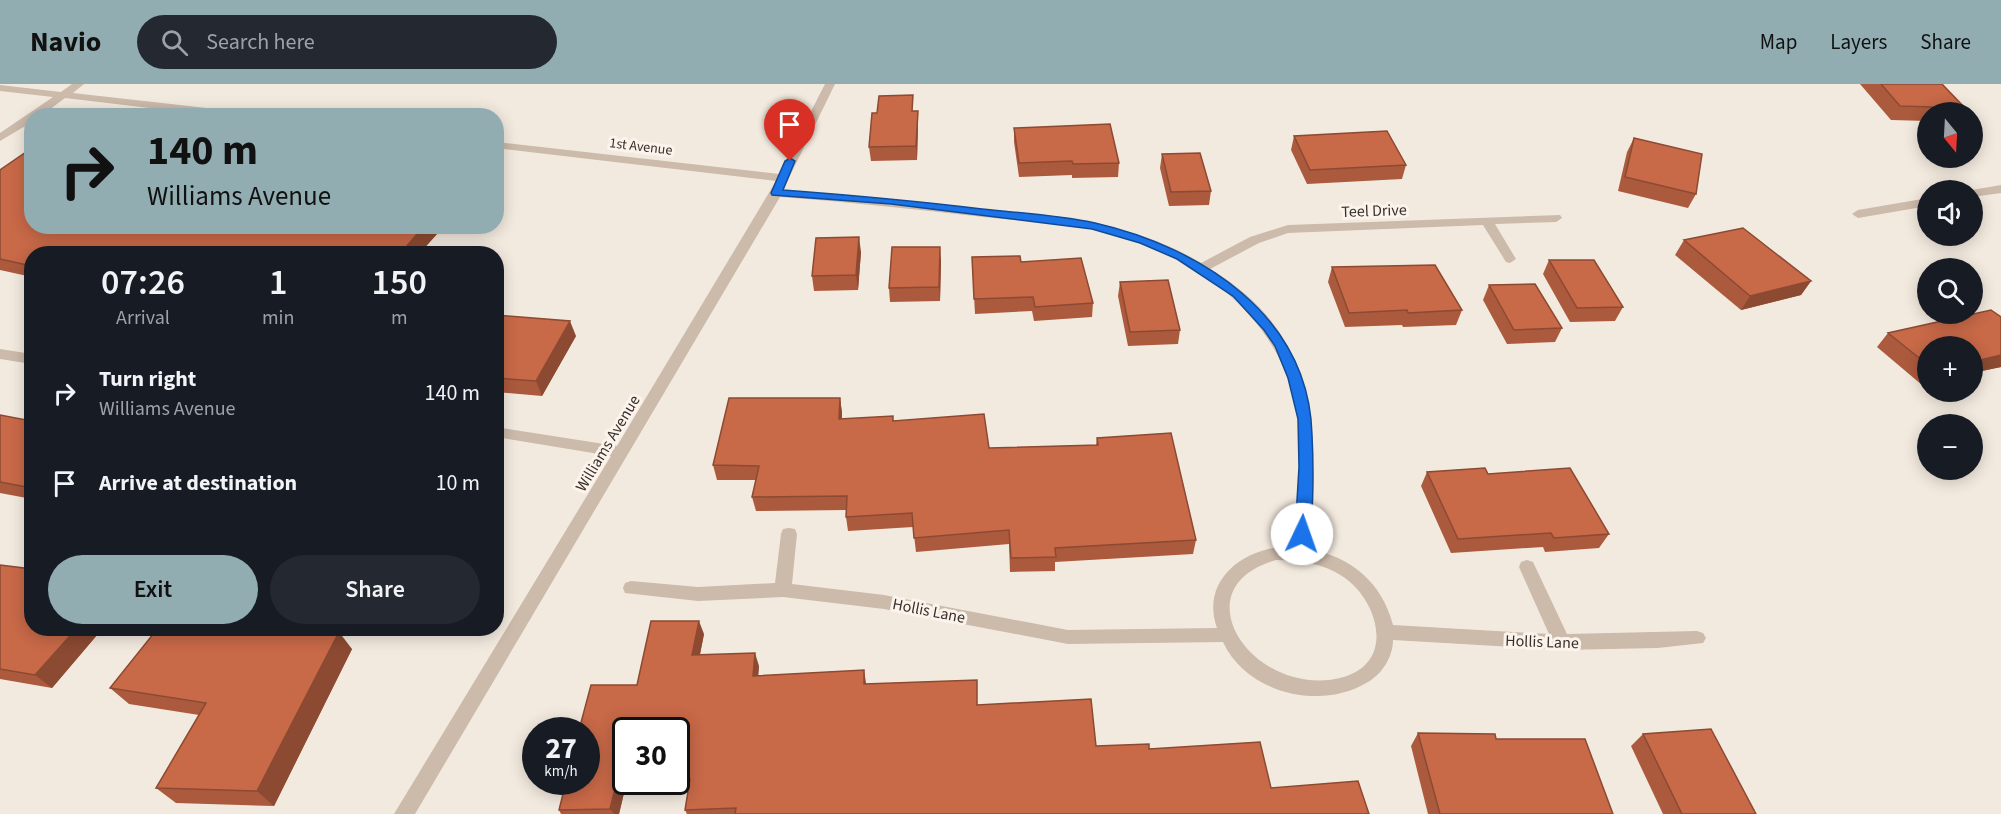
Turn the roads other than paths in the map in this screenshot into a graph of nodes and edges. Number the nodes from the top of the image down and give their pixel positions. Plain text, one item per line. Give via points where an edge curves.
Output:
1 (79, 84) edge
2 (830, 84) edge
3 (0, 88) edge
4 (65, 94) junction
5 (44, 108) edge
6 (183, 108) edge
7 (24, 122) edge
8 (0, 138) edge
9 (504, 146) edge
10 (779, 185) junction
11 (2001, 189) edge
12 (1983, 192) edge
13 (1917, 204) edge
14 (1858, 214) dead end
15 (1556, 218) dead end
16 (1488, 222) junction
17 (1509, 259) dead end
18 (1202, 268) junction
19 (0, 354) edge
20 (24, 358) edge
21 (504, 433) edge
22 (622, 452) junction
23 (789, 534) dead end
24 (1301, 553) junction
25 (1527, 567) dead end
26 (631, 588) dead end
27 (783, 590) junction
28 (1386, 632) junction
29 (1226, 635) junction
30 (1697, 638) dead end
31 (1562, 643) junction
32 (404, 814) edge

1 - 4 street
2 - 10 street, Williams Avenue
3 - 4 street
4 - 5 street
4 - 6 street
7 - 8 street
9 - 10 street, 1st Avenue
10 - 18 street via 1093,226 1144,241
10 - 22 street, Williams Avenue
11 - 12 street
13 - 14 street
15 - 16 street, Teel Drive
16 - 17 street
16 - 18 street, Teel Drive via 1288,229 1257,239
18 - 24 street via 1237,293 1269,327 1295,378 1305,419
19 - 20 street
21 - 22 street
22 - 32 street, Williams Avenue
23 - 27 street
24 - 28 street via 1351,572 1369,590 1382,612
24 - 29 street via 1253,560 1235,573 1224,591 1221,612
25 - 31 street
26 - 27 street, Hollis Lane via 698,594
27 - 29 street, Hollis Lane via 884,602 1068,637
28 - 29 street via 1383,652 1372,669 1355,682 1332,689 1282,683 1258,671
28 - 31 street, Hollis Lane
30 - 31 street, Hollis Lane

